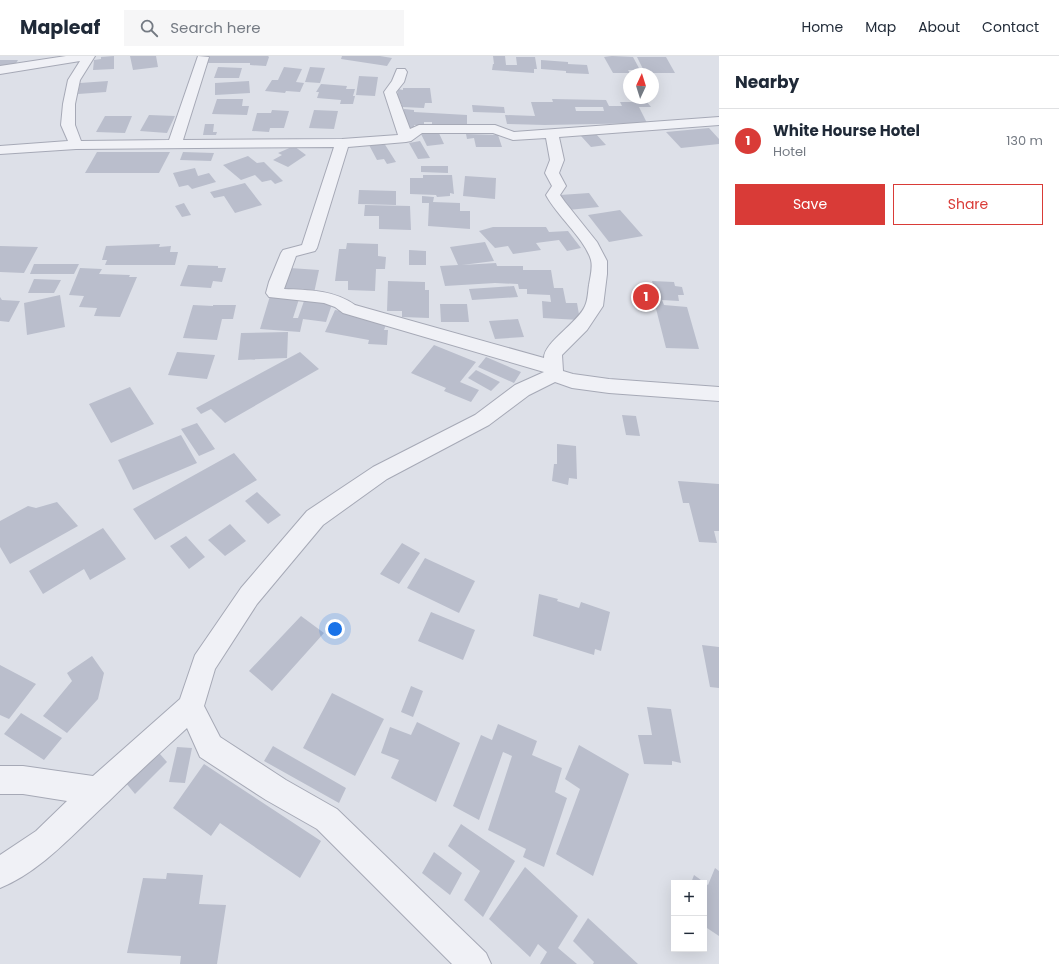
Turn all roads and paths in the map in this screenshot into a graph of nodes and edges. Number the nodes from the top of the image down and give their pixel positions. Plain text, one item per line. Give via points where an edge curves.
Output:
1 (89, 56) edge
2 (203, 58) dead end
3 (0, 70) edge
4 (401, 72) dead end
5 (719, 121) edge
6 (552, 134) junction
7 (406, 138) junction
8 (342, 143) junction
9 (175, 144) junction
10 (76, 145) junction
11 (0, 150) edge
12 (553, 371) junction
13 (719, 394) edge
14 (191, 707) junction
15 (0, 780) edge
16 (98, 791) junction
17 (0, 874) edge
18 (476, 964) edge

1 - 3 street
1 - 10 street via 74,80 69,104 68,125
2 - 9 street
4 - 7 street via 398,82 390,92
5 - 6 street
6 - 7 street via 513,136 495,129 419,129
6 - 12 street via 557,160 552,173 559,186 553,195 591,245 599,261 594,306 581,326 553,355
7 - 8 street
8 - 9 street
8 - 12 street via 309,248 289,253 275,293 323,297 341,302 349,309
9 - 10 street
10 - 11 street
12 - 13 street via 572,381
12 - 14 street via 482,420 380,473 315,518 249,596 204,664
14 - 16 street
14 - 18 street via 210,746 276,790 327,819
15 - 16 street via 23,780
16 - 17 street via 46,842

